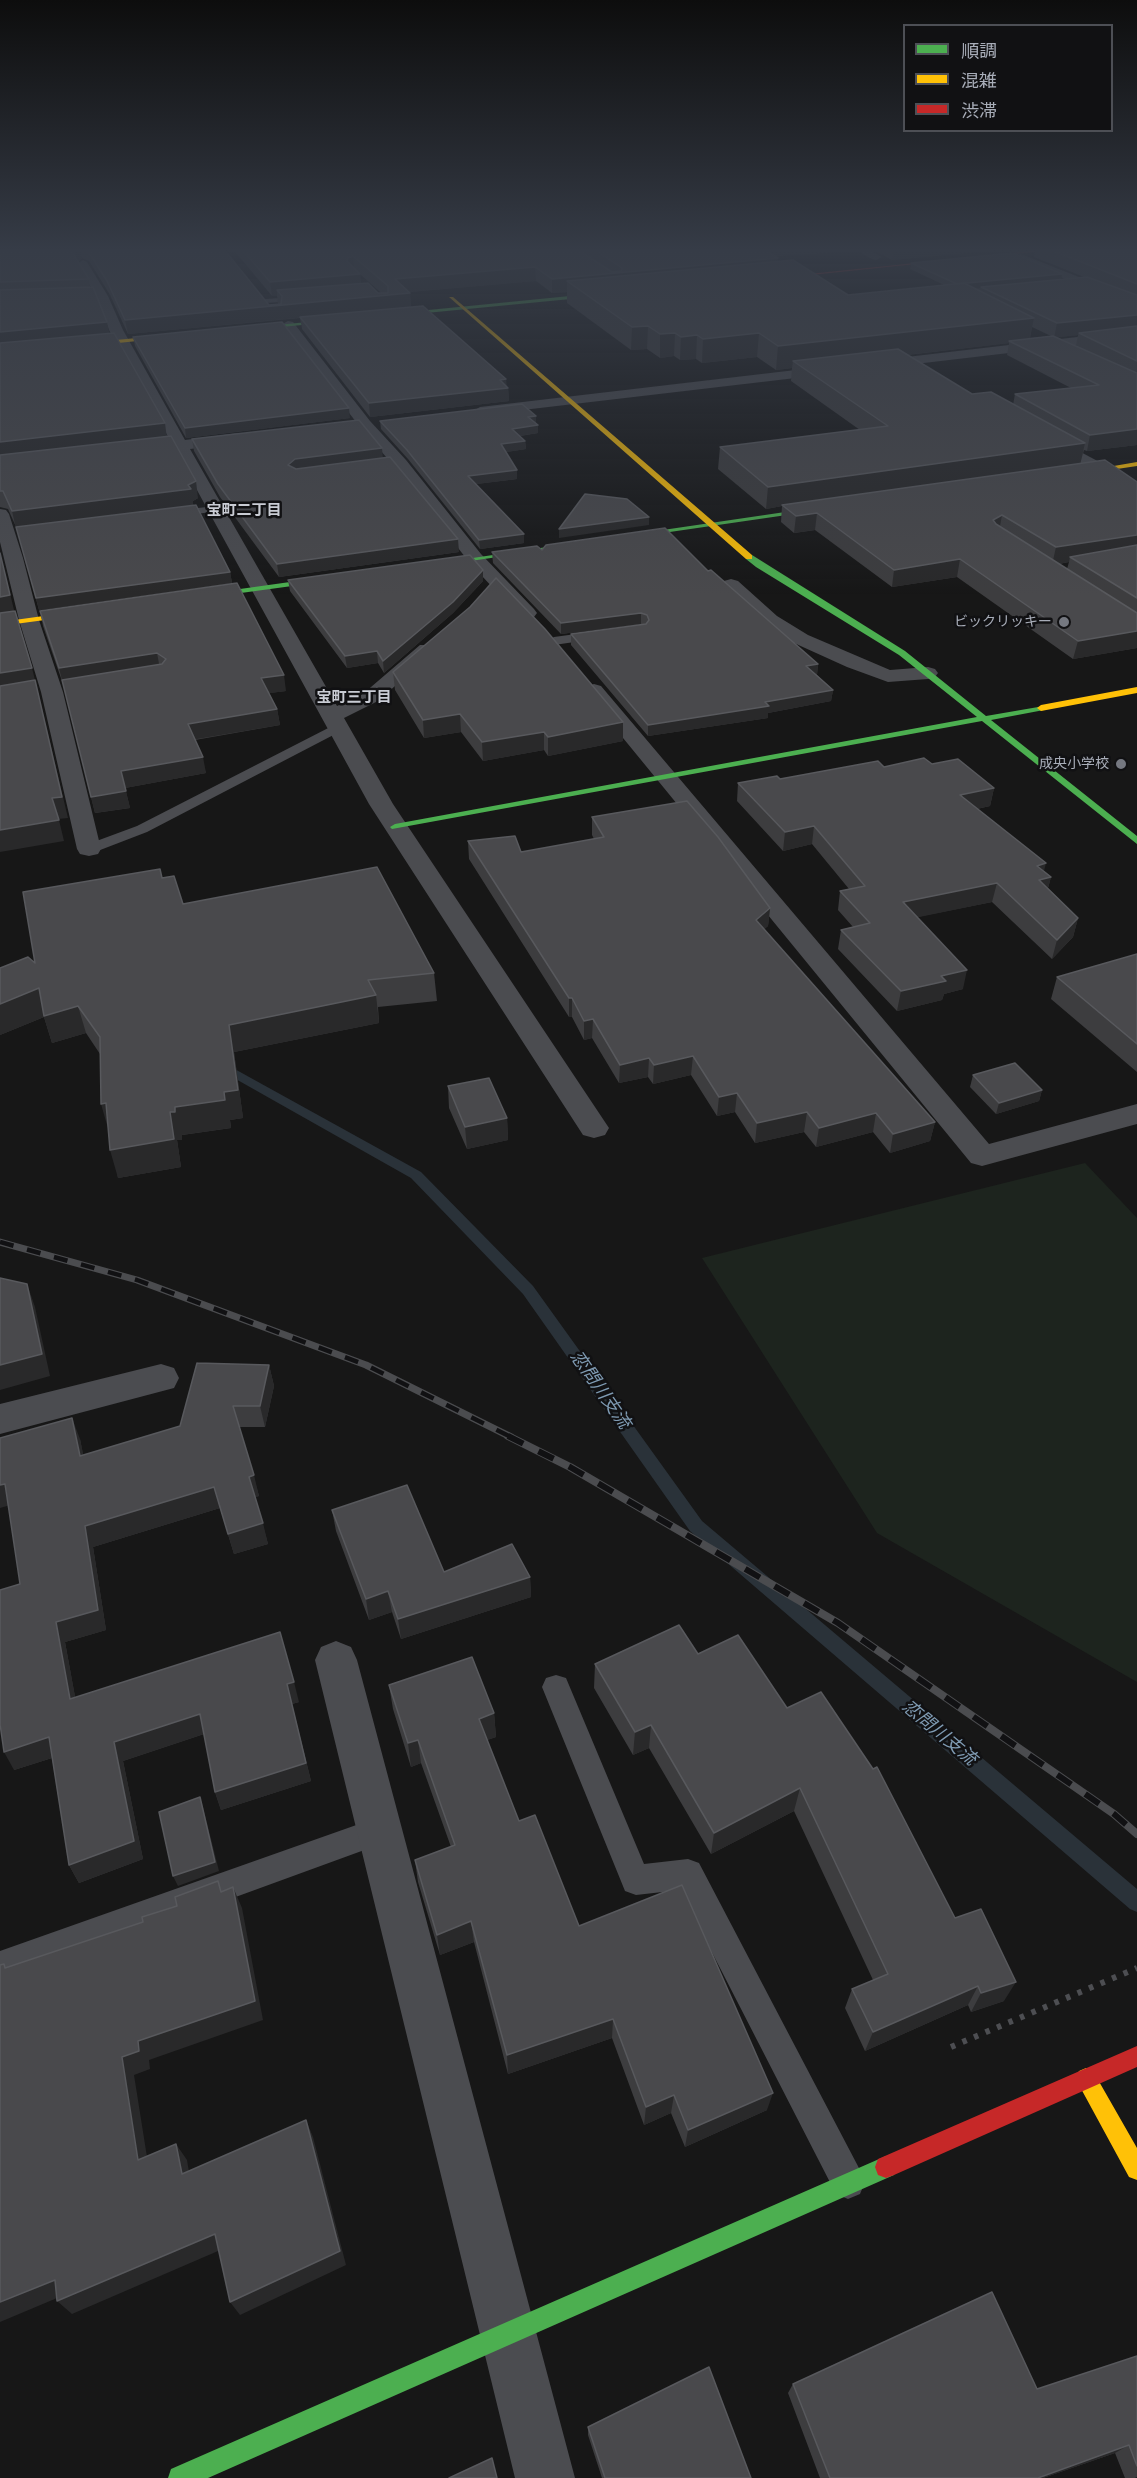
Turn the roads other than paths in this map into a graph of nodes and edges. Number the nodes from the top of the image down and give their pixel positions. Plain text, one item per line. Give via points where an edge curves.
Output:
1 (136, 364) edge
2 (312, 364) edge
3 (528, 364) edge
4 (878, 364) edge
5 (915, 364) edge
6 (929, 372) edge
7 (569, 400) junction
8 (469, 412) edge
9 (388, 421) edge
10 (353, 425) junction
11 (1030, 429) edge
12 (250, 437) edge
13 (181, 445) junction
14 (113, 453) edge
15 (1137, 464) edge
16 (1101, 469) junction
17 (1054, 476) edge
18 (1137, 489) edge
19 (843, 506) edge
20 (216, 509) junction
21 (0, 514) edge
22 (158, 516) edge
23 (715, 524) junction
24 (475, 558) junction
25 (7, 559) edge
26 (419, 566) edge
27 (352, 576) edge
28 (731, 585) edge
29 (260, 588) junction
30 (182, 599) edge
31 (99, 611) edge
32 (29, 621) junction
33 (0, 624) edge
34 (444, 634) edge
35 (608, 634) edge
36 (554, 641) junction
37 (928, 673) junction
38 (1137, 690) edge
39 (983, 718) junction
40 (335, 722) junction
41 (665, 777) junction
42 (395, 827) junction
43 (1137, 841) edge
44 (89, 849) joint
45 (1137, 1114) edge
46 (594, 1128) dead end
47 (161, 1378) dead end
48 (0, 1419) edge
49 (336, 1660) dead end
50 (556, 1687) dead end
51 (379, 1831) junction
52 (0, 1967) edge
53 (1137, 2056) edge
54 (1086, 2078) junction
55 (1137, 2169) edge
56 (848, 2182) junction
57 (506, 2332) junction
58 (180, 2478) edge
59 (545, 2478) edge

1 - 13 street
2 - 10 street
3 - 7 street
4 - 7 street
5 - 6 street
7 - 8 street
7 - 23 street
9 - 10 street
10 - 24 street via 394,463
11 - 16 street
12 - 13 street
13 - 14 street
13 - 20 street
15 - 16 street
16 - 17 street
16 - 18 street
19 - 23 street
20 - 22 lane
20 - 29 street
21 - 25 street via 12,534
23 - 24 street
23 - 37 street via 759,565 867,629
24 - 26 street
24 - 36 street via 490,588
25 - 32 street
27 - 29 street
28 - 37 street via 770,620 854,663 888,676
29 - 30 street
29 - 40 street
31 - 32 street
32 - 33 street
32 - 44 street via 52,692
34 - 40 street via 371,697
35 - 36 lane
36 - 41 street
37 - 39 street
38 - 39 street
39 - 41 street
39 - 43 street
40 - 42 street
40 - 44 lane via 142,829
41 - 42 street
41 - 45 street via 982,1156
42 - 46 street
47 - 48 street
49 - 51 street
50 - 56 lane via 636,1880 688,1874
51 - 52 lane
51 - 57 street
53 - 54 street
54 - 55 street
54 - 56 street
56 - 57 street
57 - 58 street
57 - 59 street

